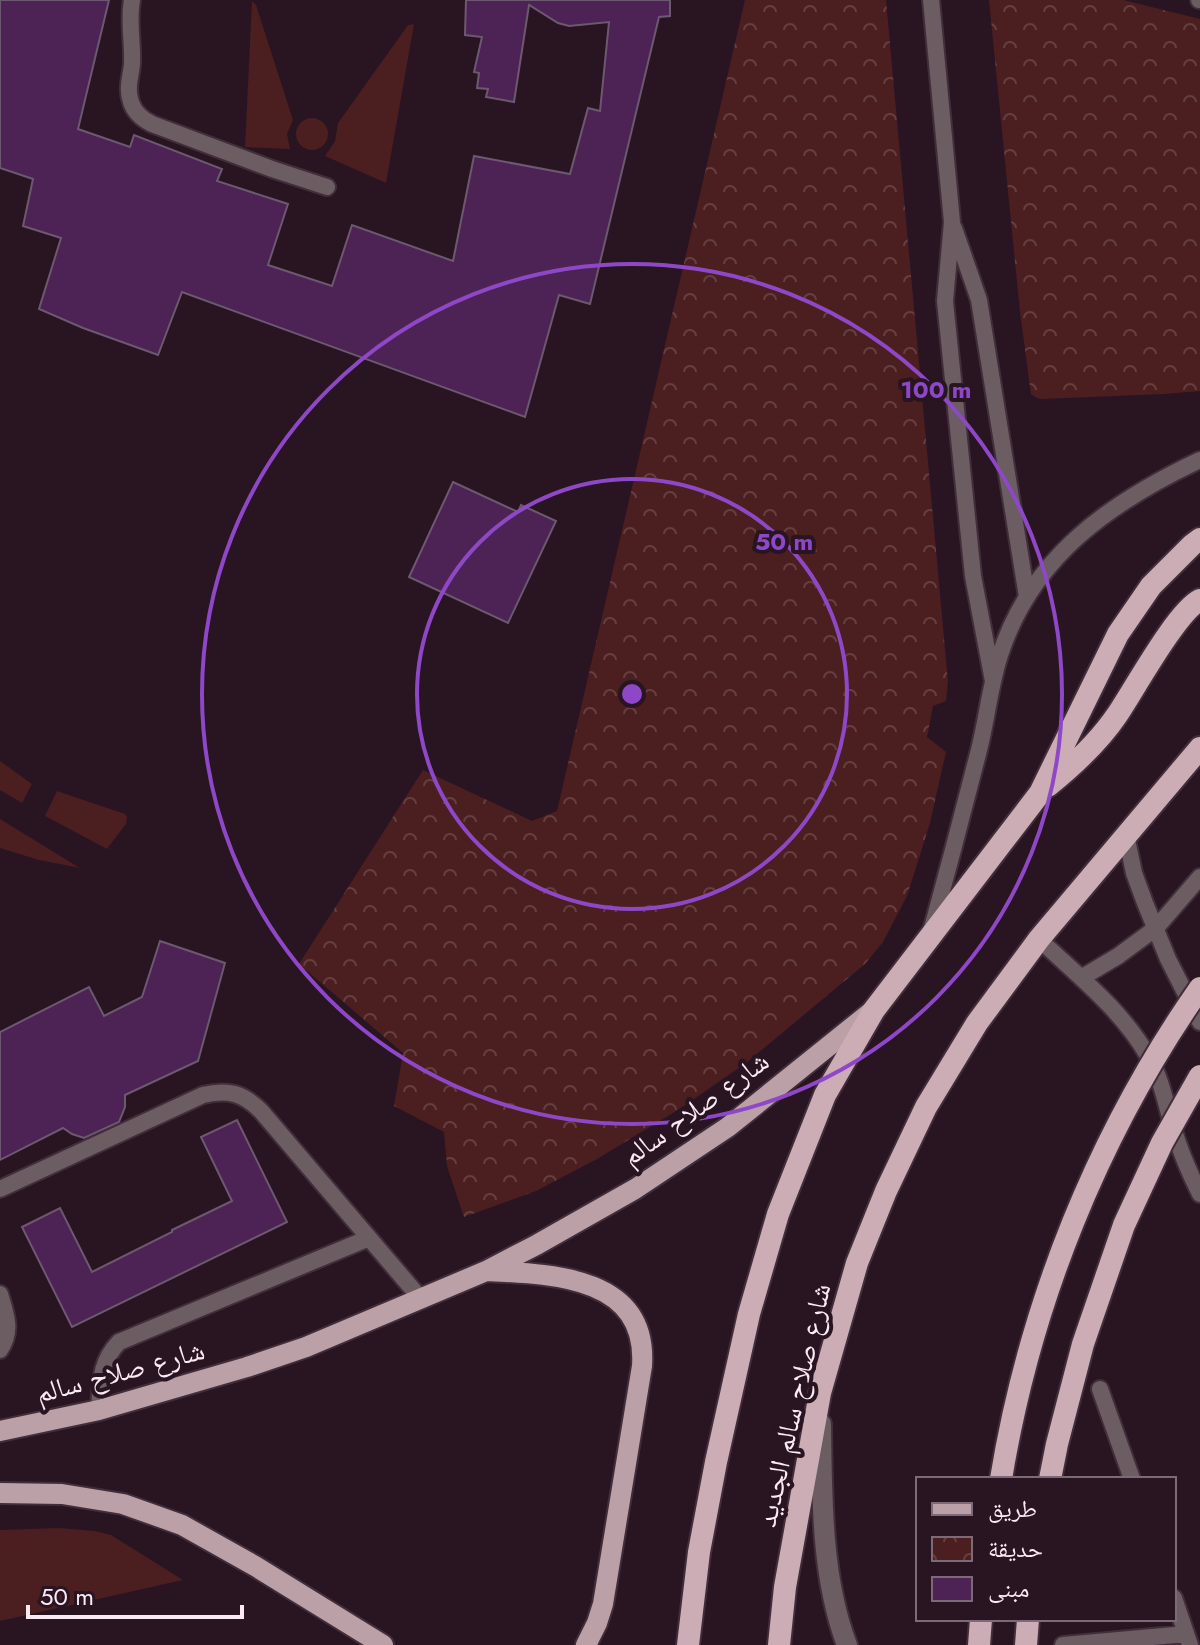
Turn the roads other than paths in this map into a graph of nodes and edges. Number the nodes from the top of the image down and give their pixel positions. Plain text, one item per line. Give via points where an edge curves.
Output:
1 (132, 0) edge
2 (931, 0) edge
3 (327, 187) dead end
4 (952, 222) junction
5 (1200, 460) edge
6 (1200, 539) edge
7 (1027, 597) junction
8 (1200, 600) edge
9 (993, 681) junction
10 (1200, 748) edge
11 (1040, 793) junction
12 (1126, 835) junction
13 (1200, 877) edge
14 (1156, 928) junction
15 (931, 933) junction
16 (1039, 939) junction
17 (1081, 978) junction
18 (1200, 988) edge
19 (874, 1010) junction
20 (1200, 1022) edge
21 (1200, 1076) edge
22 (1200, 1101) edge
23 (1175, 1133) junction
24 (0, 1189) edge
25 (1200, 1194) edge
26 (369, 1238) junction
27 (486, 1271) junction
28 (0, 1294) edge
29 (421, 1299) junction
30 (0, 1350) edge
31 (1100, 1389) dead end
32 (820, 1393) junction
33 (99, 1410) junction
34 (0, 1431) edge
35 (1001, 1477) edge
36 (1050, 1477) edge
37 (1131, 1477) edge
38 (0, 1493) edge
39 (1176, 1604) edge
40 (981, 1621) edge
41 (1028, 1621) edge
42 (1188, 1640) edge
43 (383, 1645) edge
44 (586, 1645) edge
45 (688, 1645) edge
46 (779, 1645) edge
47 (847, 1645) edge
48 (979, 1645) edge
49 (1026, 1645) edge
50 (1063, 1645) edge

1 - 3 lane via 129,93 136,112 152,124
2 - 4 lane
4 - 7 lane via 979,300
4 - 9 lane via 945,301 973,576
5 - 7 lane via 1130,497 1087,528 1064,548
6 - 11 highway, شارع صلاح سالم via 1151,586 1118,634
7 - 9 lane
8 - 11 highway via 1181,617 1100,737
9 - 15 lane
10 - 12 highway
11 - 15 highway, شارع صلاح سالم
12 - 14 lane via 1134,873
12 - 16 highway
13 - 14 lane
14 - 17 lane
14 - 20 lane
15 - 19 highway, شارع صلاح سالم
16 - 17 lane
16 - 32 highway, شارع صلاح سالم الجديد via 977,1023 919,1121 857,1263
17 - 23 lane via 1120,1016 1149,1057
18 - 35 highway, bridge via 1119,1120 1066,1237 1033,1334
19 - 27 main road, شارع صلاح سالم via 728,1127 635,1189
19 - 45 highway via 825,1095 774,1228 716,1462
21 - 36 highway, bridge via 1124,1225 1083,1344
22 - 23 lane via 1184,1109
23 - 25 lane
24 - 26 lane via 203,1095 226,1092 251,1101 261,1111
26 - 29 lane
26 - 33 lane via 119,1342 103,1366
27 - 29 main road, شارع صلاح سالم
27 - 44 main road via 551,1275 605,1292 627,1309 641,1335 642,1366 603,1604
28 - 30 lane via 8,1319
29 - 33 main road, شارع صلاح سالم via 306,1347
31 - 37 lane
32 - 46 highway, شارع صلاح سالم الجديد
32 - 47 street via 823,1521 832,1589
33 - 34 main road, شارع صلاح سالم
38 - 43 main road via 62,1494 123,1504 182,1525
39 - 42 lane
40 - 48 highway
41 - 49 highway
42 - 50 lane

